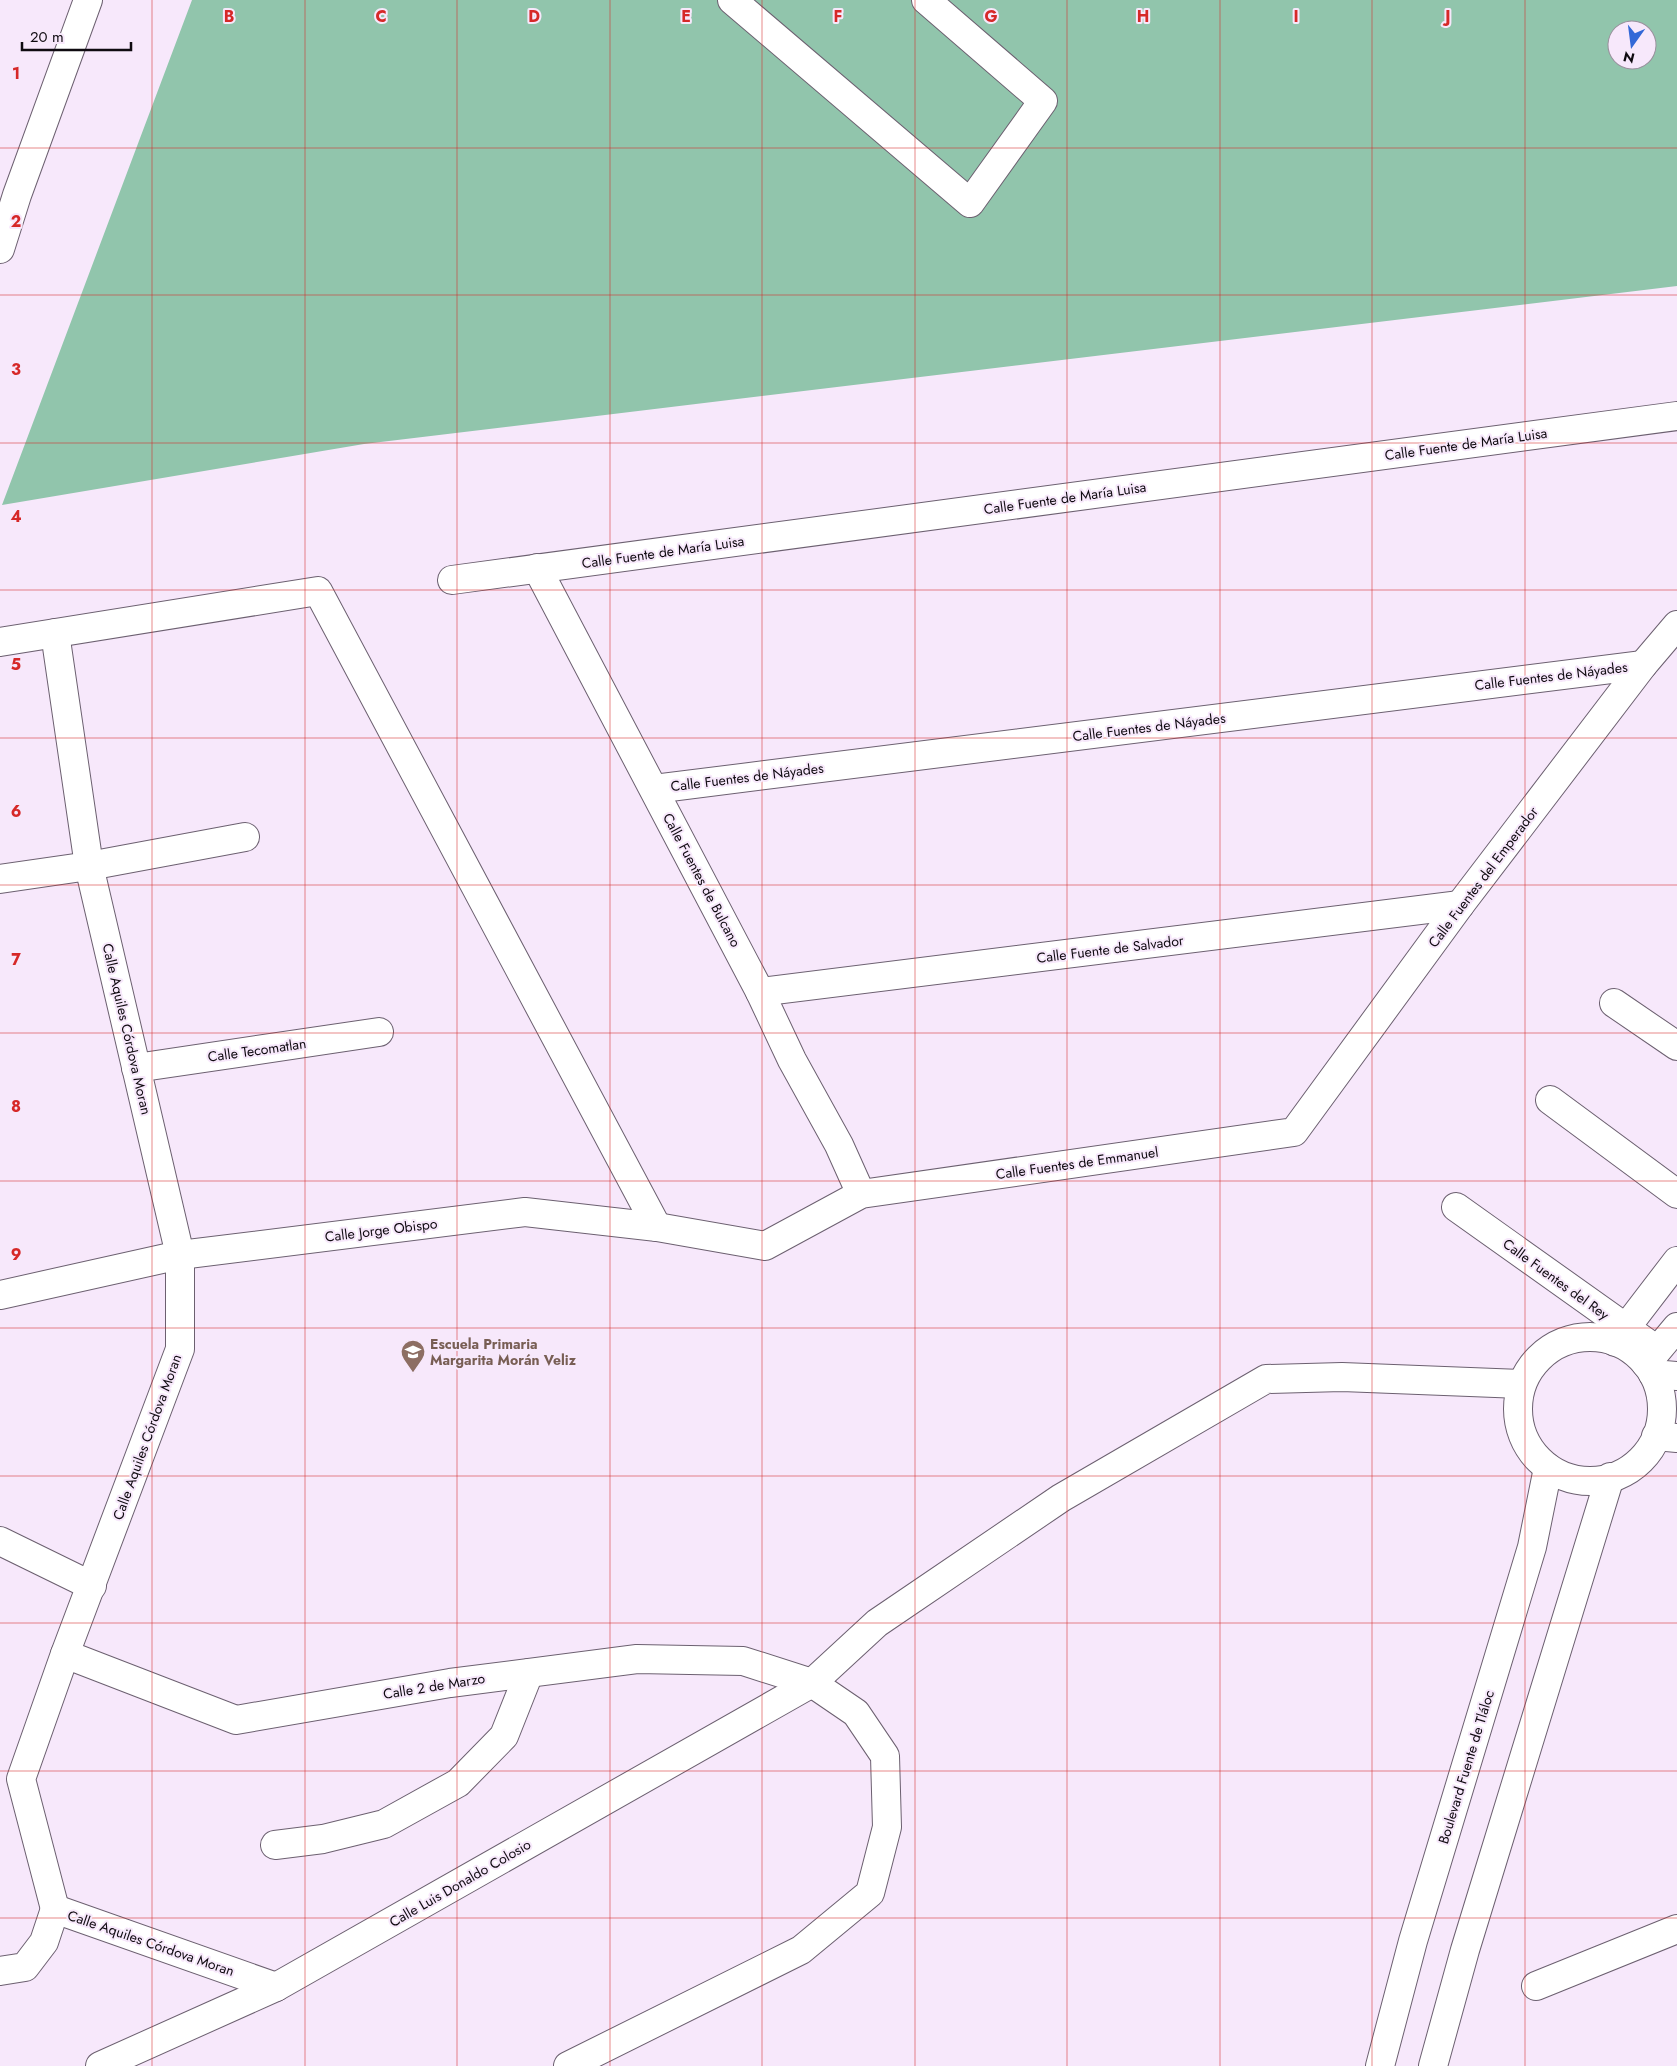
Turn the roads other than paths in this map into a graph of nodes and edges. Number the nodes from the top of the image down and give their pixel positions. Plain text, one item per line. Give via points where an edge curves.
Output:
1 (88, 0) edge
2 (732, 0) edge
3 (926, 0) edge
4 (9, 198) edge
5 (0, 249) edge
6 (1677, 416) edge
7 (536, 568) junction
8 (452, 580) dead end
9 (1677, 625) edge
10 (54, 633) junction
11 (0, 642) edge
12 (1644, 665) junction
13 (654, 788) junction
14 (245, 837) dead end
15 (89, 866) junction
16 (0, 879) edge
17 (1460, 905) junction
18 (760, 992) junction
19 (1614, 1003) dead end
20 (379, 1032) dead end
21 (1677, 1046) edge
22 (136, 1068) junction
23 (1550, 1100) dead end
24 (1294, 1132) joint
25 (861, 1194) junction
26 (1677, 1194) edge
27 (1456, 1207) dead end
28 (657, 1227) junction
29 (180, 1255) junction
30 (1677, 1261) edge
31 (0, 1295) edge
32 (1677, 1327) edge
33 (1620, 1335) junction
34 (1658, 1366) edge
35 (1521, 1384) junction
36 (1667, 1437) edge
37 (1548, 1468) junction
38 (1610, 1477) junction
39 (0, 1541) edge
40 (92, 1586) junction
41 (65, 1654) junction
42 (529, 1672) junction
43 (812, 1683) junction
44 (11, 1779) edge
45 (275, 1844) dead end
46 (55, 1909) junction
47 (1677, 1929) edge
48 (0, 1970) edge
49 (1536, 1986) dead end
50 (276, 1987) junction
51 (100, 2066) edge
52 (568, 2066) edge
53 (1380, 2066) edge
54 (1433, 2066) edge

1 - 4 street
2 - 3 street via 970,203 1043,100
4 - 5 street
6 - 7 street, Calle Fuente de María Luisa
7 - 8 street, Calle Fuente de María Luisa
7 - 13 street, Calle Fuentes de Bulcano
9 - 12 street, Calle Fuentes del Emperador
10 - 11 street
10 - 15 street, Calle Aquiles Córdova Moran
10 - 28 street via 318,591
12 - 13 street, Calle Fuentes de Náyades
12 - 17 street, Calle Fuentes del Emperador
13 - 18 street, Calle Fuentes de Bulcano
14 - 15 street
15 - 16 street
15 - 22 street, Calle Aquiles Córdova Moran
17 - 18 street, Calle Fuente de Salvador
17 - 24 street, Calle Fuentes del Emperador
18 - 25 street, Calle Fuentes de Bulcano
19 - 21 street
20 - 22 street, Calle Tecomatlan
22 - 29 street, Calle Aquiles Córdova Moran
23 - 26 street
24 - 25 street, Calle Fuentes de Emmanuel
25 - 28 street, Calle Jorge Obispo via 765,1246
27 - 33 street, Calle Fuentes del Rey
28 - 29 street, Calle Jorge Obispo via 525,1212
29 - 31 street, Calle Jorge Obispo
29 - 40 street, Calle Aquiles Córdova Moran via 180,1349
30 - 33 street
32 - 34 street
33 - 34 street via 1632,1351
33 - 35 street via 1573,1339 1551,1347 1533,1364
34 - 36 street
35 - 37 street via 1517,1407 1521,1430 1531,1452
35 - 43 street, Calle Luis Donaldo Colosio via 1342,1377 1266,1378 1061,1498 877,1623
36 - 38 street via 1629,1468
37 - 38 street via 1578,1479
37 - 53 street, Boulevard Fuente de Tláloc via 1532,1547 1413,1941
38 - 54 street via 1465,1950
39 - 40 street
40 - 41 street, Calle Aquiles Córdova Moran
41 - 42 street, Calle 2 de Marzo via 236,1720
41 - 44 street, Calle Aquiles Córdova Moran
42 - 43 street, Calle 2 de Marzo via 637,1659 743,1661
42 - 45 street via 504,1736 458,1783 384,1824 322,1839
43 - 50 street, Calle Luis Donaldo Colosio
43 - 52 street, Calle 2 de Marzo via 856,1713 885,1756 887,1827 870,1893 801,1950
44 - 46 street, Calle Aquiles Córdova Moran
46 - 48 street via 44,1942 24,1967
46 - 50 street, Calle Aquiles Córdova Moran
47 - 49 street
50 - 51 street, Calle Luis Donaldo Colosio

